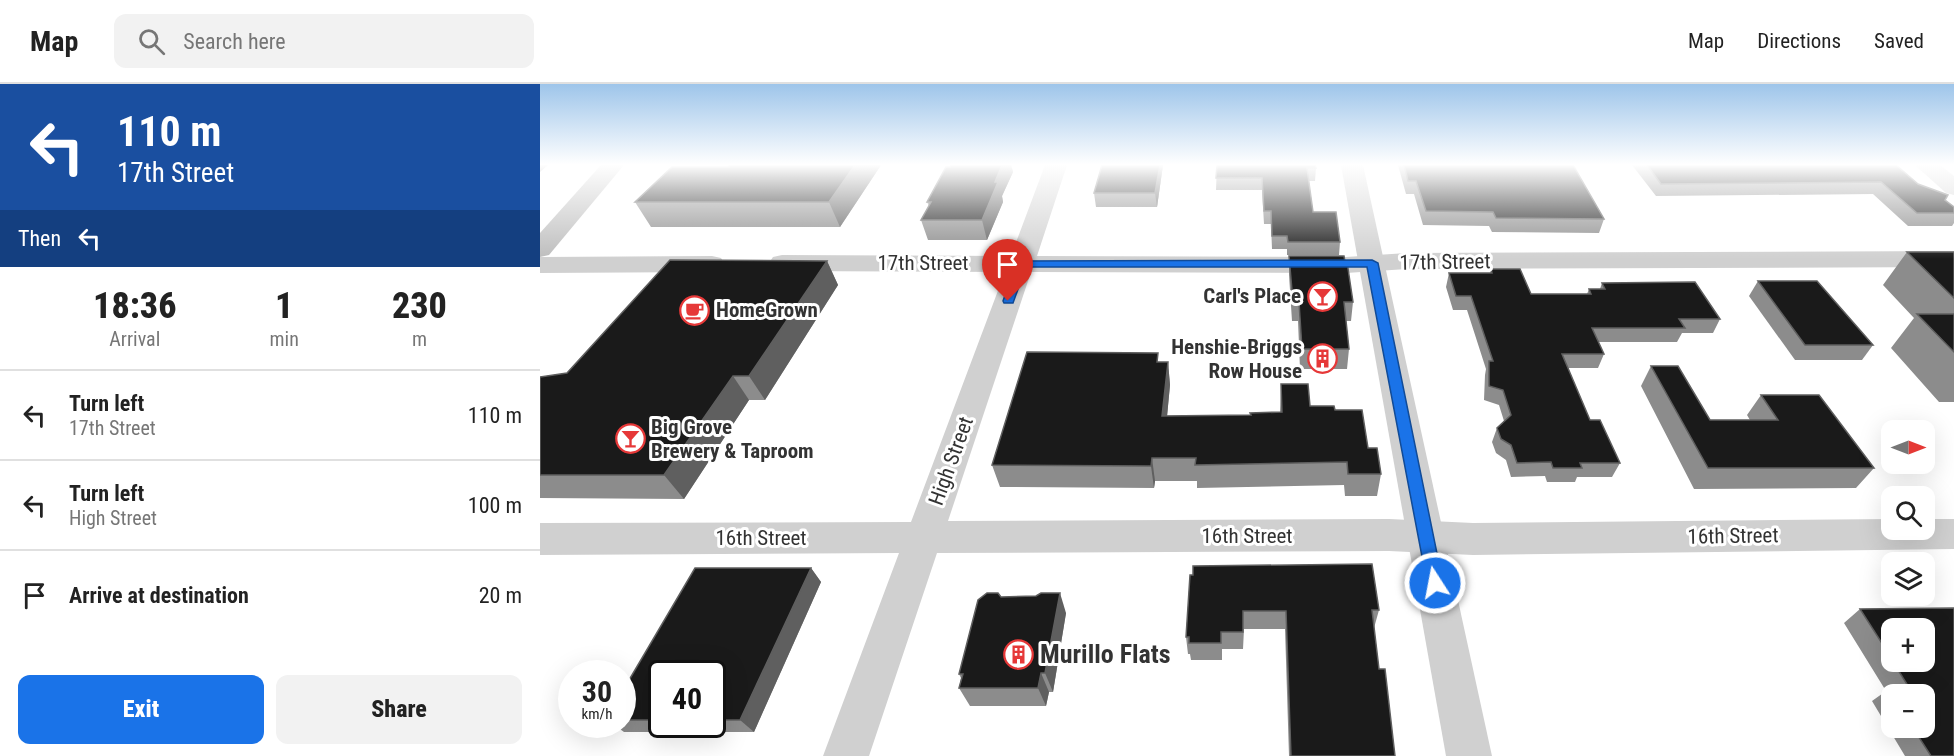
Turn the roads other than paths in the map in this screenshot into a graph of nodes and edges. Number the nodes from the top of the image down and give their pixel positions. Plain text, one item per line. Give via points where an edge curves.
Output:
1 (586, 196) edge
2 (1045, 196) edge
3 (1358, 196) edge
4 (540, 249) edge
5 (1954, 259) edge
6 (1372, 263) junction
7 (1022, 264) junction
8 (540, 265) edge
9 (1954, 534) edge
10 (924, 537) junction
11 (1426, 537) junction
12 (540, 539) edge
13 (846, 756) edge
14 (1469, 756) edge

1 - 4 main road
2 - 7 street, High Street
3 - 6 street
5 - 6 street, 17th Street
6 - 7 street, 17th Street
6 - 11 street
7 - 8 street, 17th Street
7 - 10 street, High Street
9 - 11 street, 16th Street
10 - 11 street, 16th Street
10 - 12 street, 16th Street
10 - 13 street, High Street
11 - 14 street

